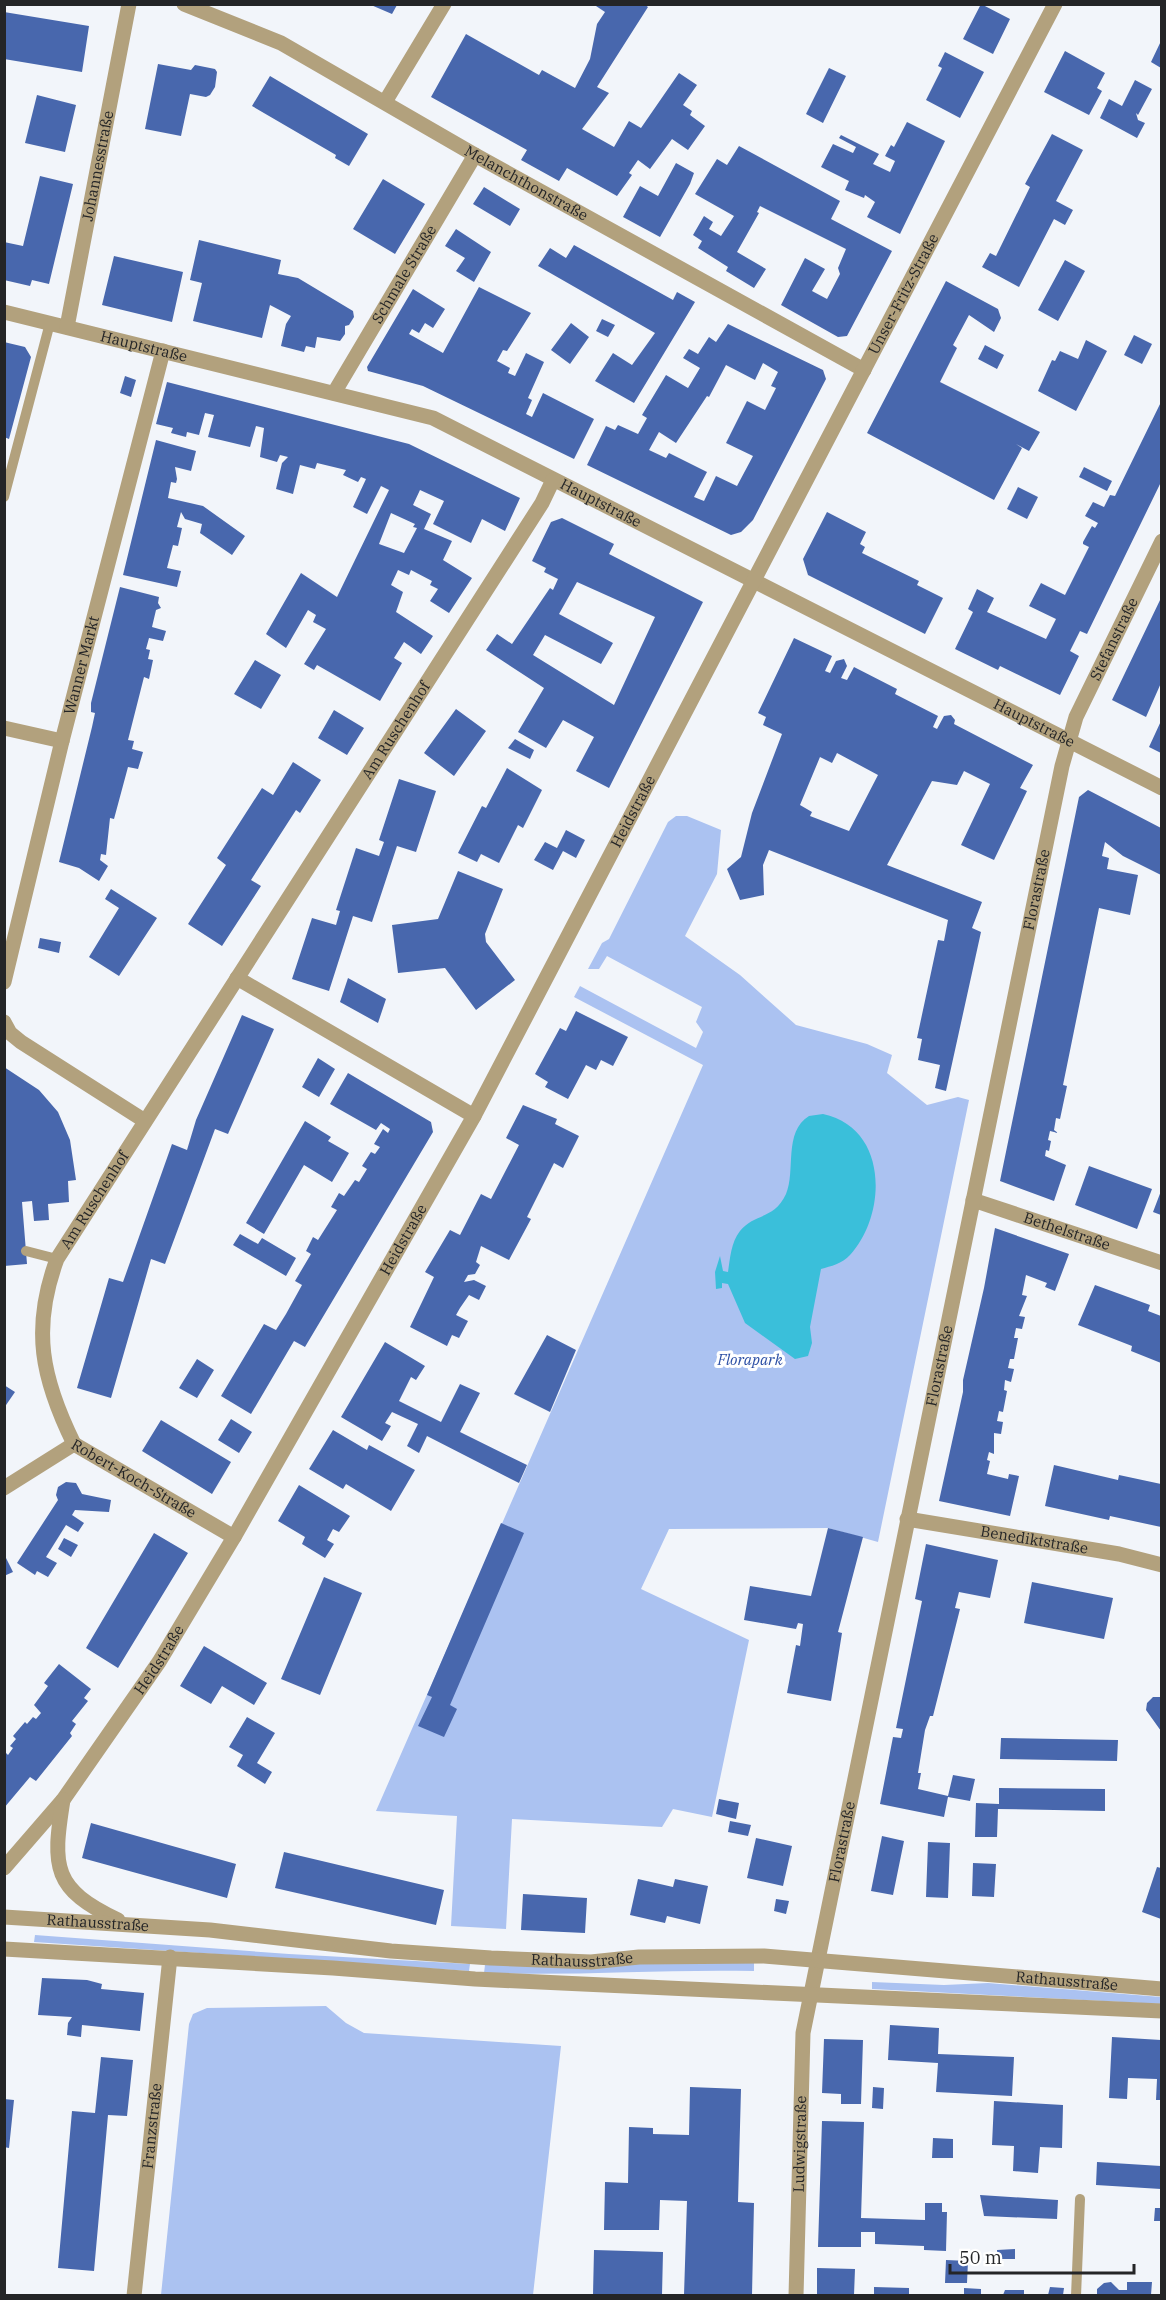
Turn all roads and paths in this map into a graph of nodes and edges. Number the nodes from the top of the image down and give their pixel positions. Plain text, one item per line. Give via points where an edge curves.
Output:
1 (129, 4) edge
2 (184, 4) edge
3 (444, 4) edge
4 (1055, 4) edge
5 (385, 102) junction
6 (475, 155) junction
7 (4, 312) edge
8 (50, 323) junction
9 (67, 327) junction
10 (163, 351) junction
11 (864, 370) junction
12 (334, 393) junction
13 (553, 480) junction
14 (4, 497) edge
15 (1161, 541) edge
16 (753, 581) junction
17 (4, 728) edge
18 (1069, 740) junction
19 (62, 741) junction
20 (1161, 788) edge
21 (237, 978) junction
22 (4, 982) edge
23 (4, 1022) edge
24 (474, 1116) junction
25 (145, 1121) junction
26 (973, 1200) junction
27 (26, 1251) dead end
28 (57, 1259) junction
29 (1161, 1263) edge
30 (74, 1444) junction
31 (4, 1488) edge
32 (907, 1520) junction
33 (234, 1537) junction
34 (1161, 1564) edge
35 (63, 1800) junction
36 (4, 1868) edge
37 (4, 1917) edge
38 (127, 1924) junction
39 (4, 1949) edge
40 (170, 1957) junction
41 (816, 1960) junction
42 (1161, 1989) edge
43 (810, 1993) junction
44 (1161, 2011) edge
45 (1080, 2199) dead end
46 (134, 2295) edge
47 (796, 2295) edge
48 (1076, 2295) edge

1 - 9 street, Johannesstraße
2 - 5 street, Melanchthonstraße via 281,43
3 - 5 street
4 - 11 street, Unser-Fritz-Straße
5 - 6 street, Melanchthonstraße
6 - 11 street, Melanchthonstraße
6 - 12 street, Schmale Straße
7 - 8 street, Hauptstraße
8 - 9 street, Hauptstraße
8 - 14 lane
9 - 10 street, Hauptstraße
10 - 12 street, Hauptstraße
10 - 19 street, Wanner Markt
11 - 16 street, Unser-Fritz-Straße
12 - 13 street, Hauptstraße via 433,418
13 - 16 street, Hauptstraße
13 - 21 street, Am Ruschenhof via 542,503
15 - 18 street, Stefanstraße via 1076,717
16 - 18 street, Hauptstraße
16 - 24 street, Heidstraße
17 - 19 street
18 - 20 street, Hauptstraße
18 - 26 street, Florastraße
19 - 22 street, Wanner Markt
21 - 24 street
21 - 25 street, Am Ruschenhof
23 - 25 street via 21,1042
24 - 33 street, Heidstraße
25 - 28 street, Am Ruschenhof
26 - 29 street, Bethelstraße
26 - 32 street, Florastraße
27 - 28 lane
28 - 30 street, Am Ruschenhof via 44,1302 43,1358 58,1412
30 - 31 street, Robert-Koch-Straße
30 - 33 street, Robert-Koch-Straße
32 - 34 street, Benediktstraße
32 - 41 street, Florastraße
33 - 35 street, Heidstraße via 159,1662
35 - 36 street, Heidstraße
35 - 38 street via 57,1839 62,1875 74,1894 91,1907
37 - 38 street, Rathausstraße
38 - 41 street, Rathausstraße via 491,1958 591,1962 743,1956
39 - 40 street, Rathausstraße
40 - 43 street, Rathausstraße via 475,1979
40 - 46 street, Franzstraße
41 - 42 street, Rathausstraße
41 - 43 street, Florastraße
43 - 44 street, Rathausstraße
43 - 47 street, Ludwigstraße via 803,2032
45 - 48 lane

